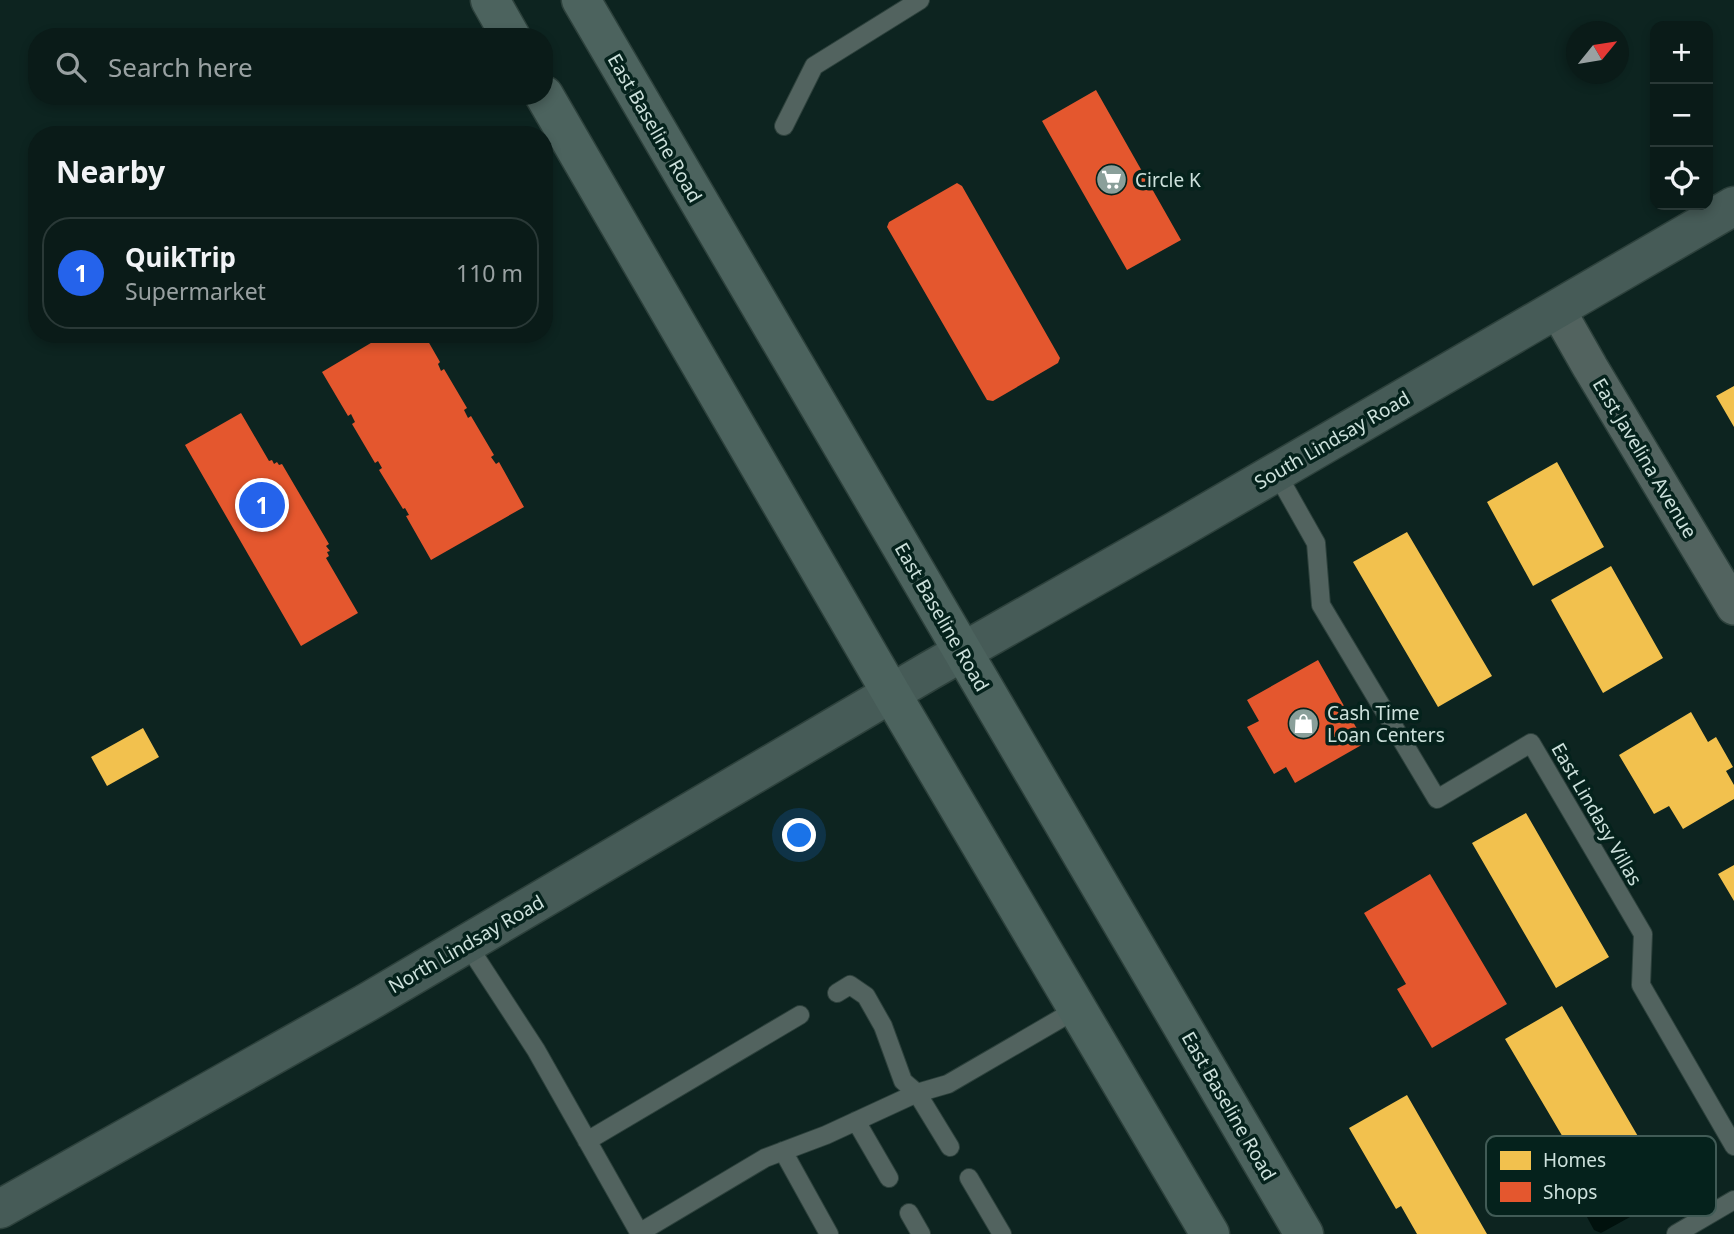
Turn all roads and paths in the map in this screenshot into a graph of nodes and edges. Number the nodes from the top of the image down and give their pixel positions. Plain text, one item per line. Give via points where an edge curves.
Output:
1 (490, 0) edge
2 (581, 0) edge
3 (920, 0) edge
4 (506, 28) edge
5 (550, 105) edge
6 (784, 126) dead end
7 (1734, 206) edge
8 (1557, 309) junction
9 (1276, 472) junction
10 (1734, 607) edge
11 (963, 652) junction
12 (929, 671) joint
13 (891, 694) junction
14 (467, 944) junction
15 (837, 993) dead end
16 (1077, 1009) junction
17 (800, 1014) dead end
18 (917, 1093) junction
19 (856, 1121) junction
20 (587, 1140) junction
21 (1734, 1146) edge
22 (950, 1147) dead end
23 (783, 1151) junction
24 (889, 1178) dead end
25 (969, 1178) dead end
26 (1734, 1200) edge
27 (0, 1209) edge
28 (1716, 1211) edge
29 (909, 1213) dead end
30 (1707, 1216) edge
31 (640, 1233) edge
32 (829, 1234) edge
33 (921, 1234) edge
34 (1002, 1234) edge
35 (1210, 1234) edge
36 (1304, 1234) edge
37 (1676, 1234) edge

1 - 4 main road
2 - 11 main road, East Baseline Road
3 - 6 lane via 814,66
5 - 13 main road
7 - 8 main road, South Lindsay Road
8 - 9 main road, South Lindsay Road
8 - 10 street, East Javelina Avenue
9 - 11 main road, South Lindsay Road
9 - 21 lane, East Lindasy Villas via 1317,543 1321,605 1437,799 1531,743 1643,934 1641,985
11 - 12 main road, South Lindsay Road
11 - 36 main road, East Baseline Road
12 - 13 main road, North Lindsay Road
13 - 14 main road, North Lindsay Road
13 - 16 main road
14 - 20 lane
14 - 27 main road, North Lindsay Road
15 - 18 lane via 850,985 866,996 883,1026 903,1081
16 - 18 lane via 948,1084
16 - 35 main road
17 - 20 lane
18 - 19 lane
18 - 22 lane
19 - 23 lane
19 - 24 lane
20 - 31 lane
23 - 31 lane
23 - 32 lane
25 - 34 lane
26 - 28 lane
29 - 33 lane
30 - 37 lane

